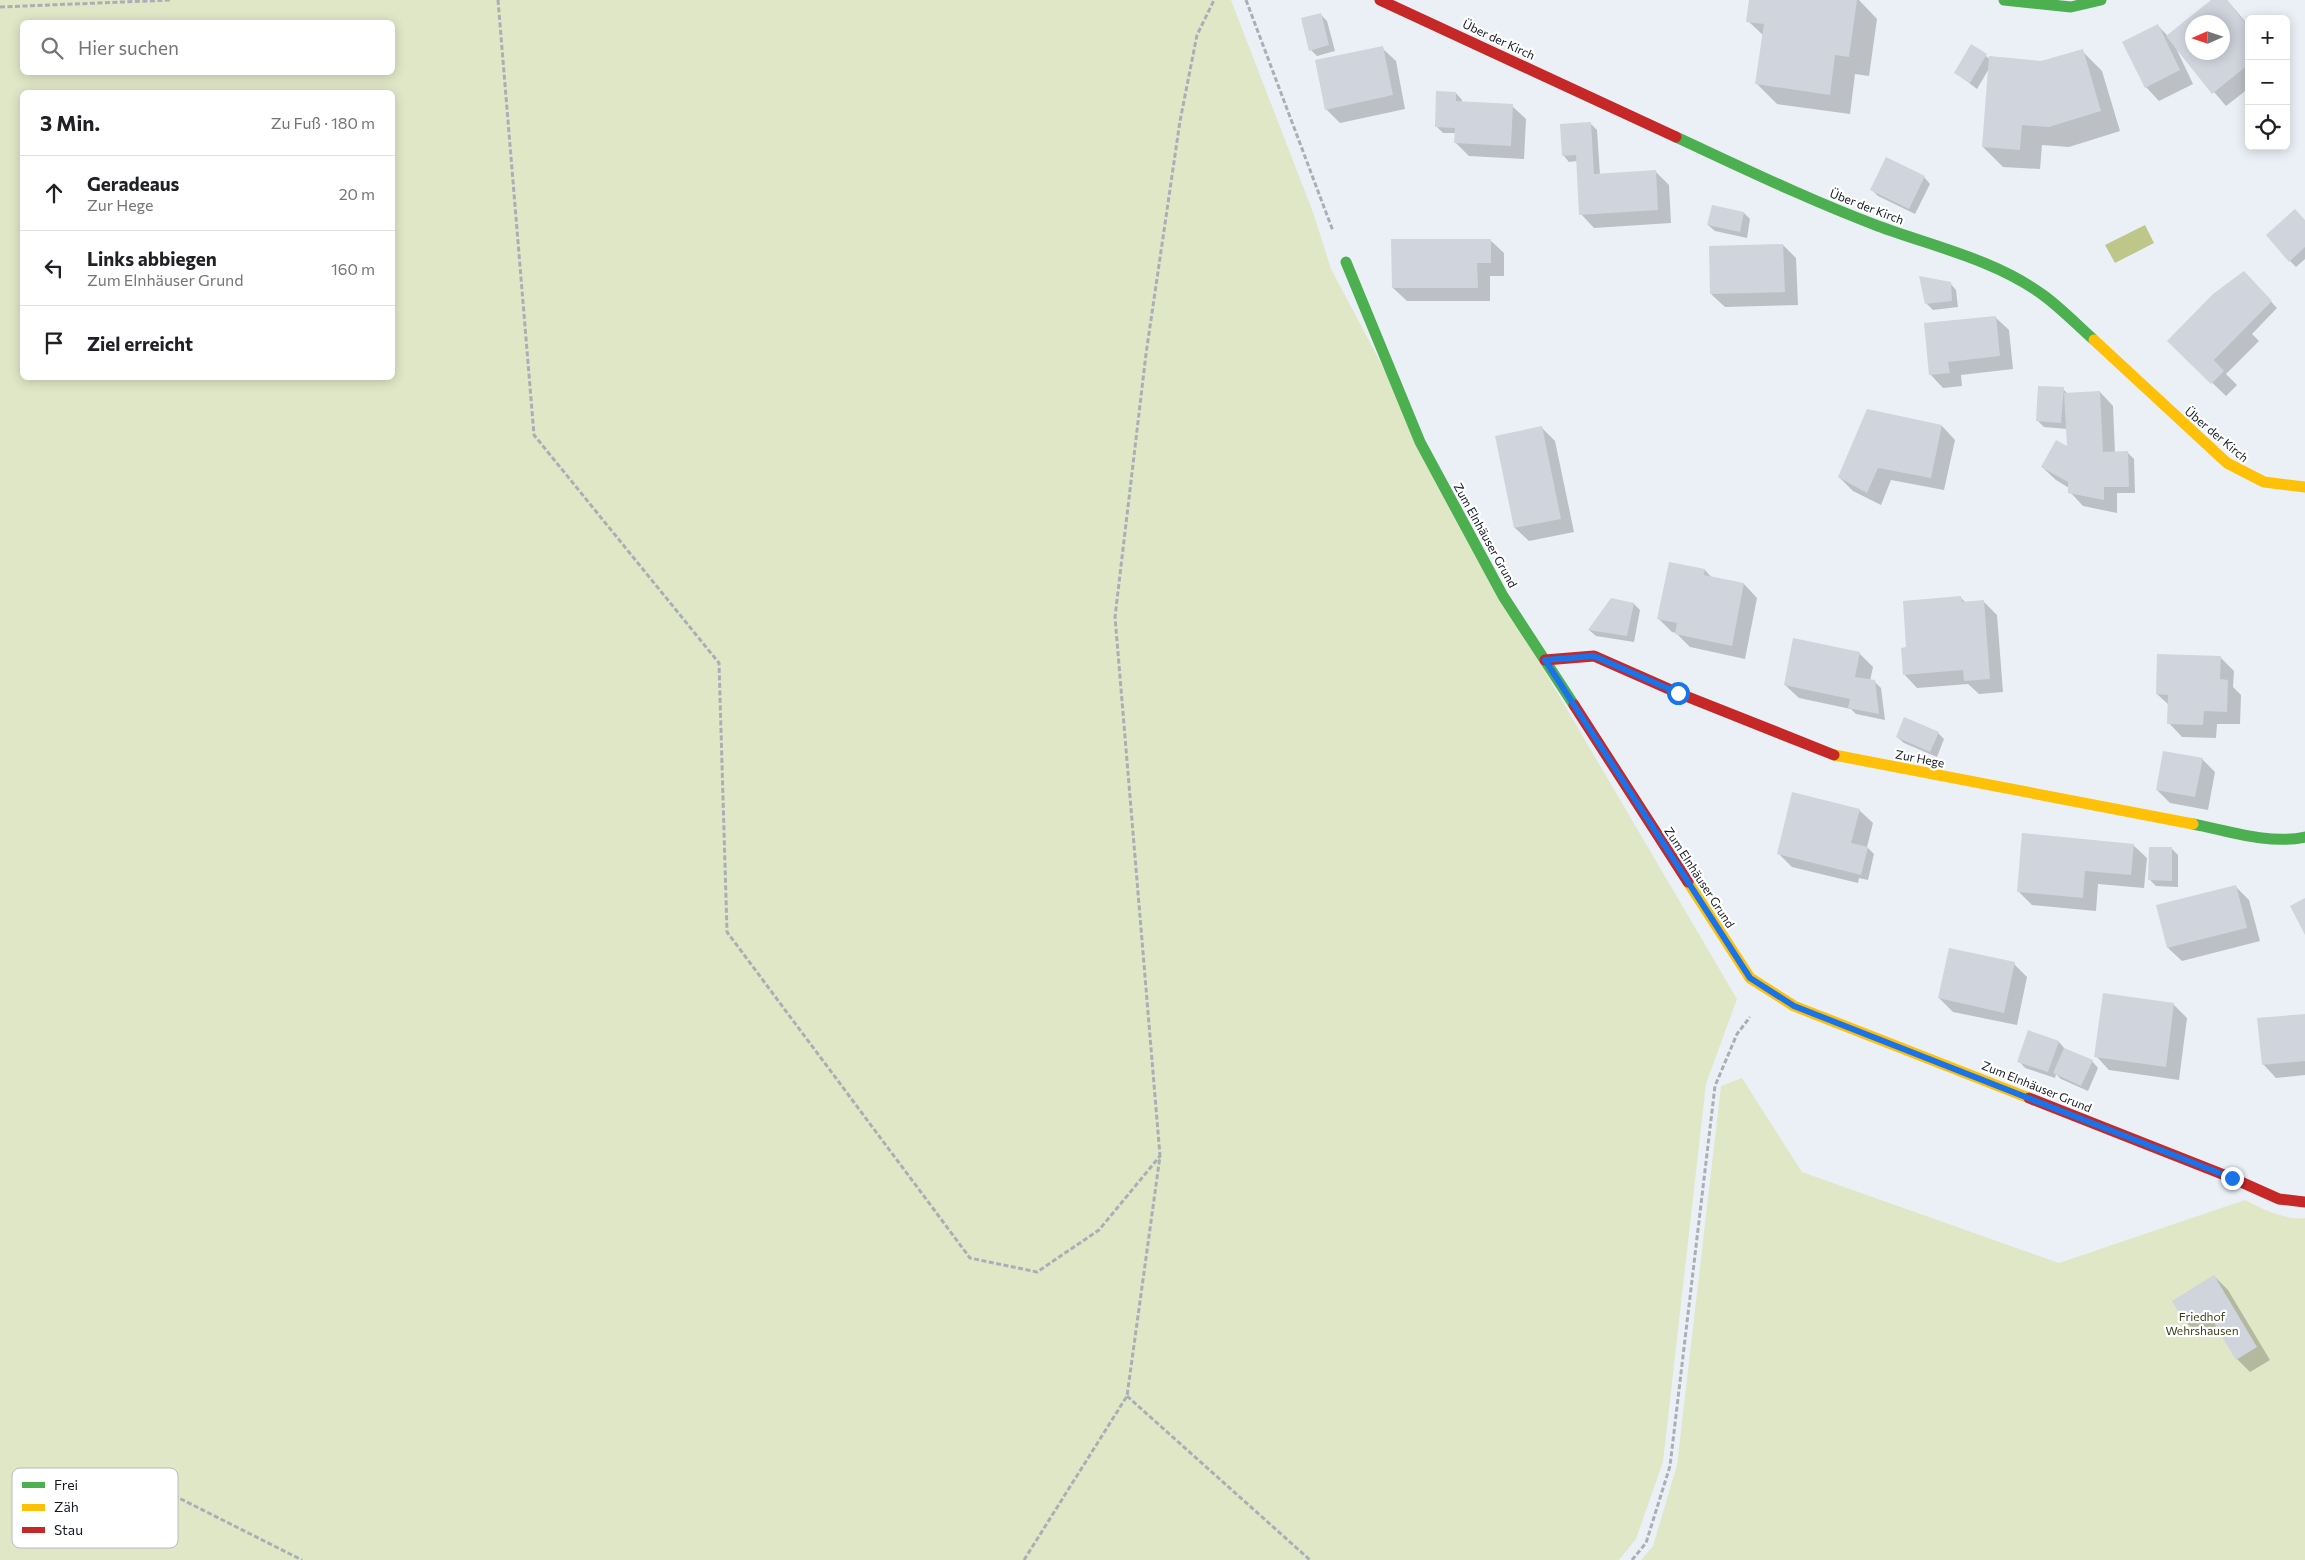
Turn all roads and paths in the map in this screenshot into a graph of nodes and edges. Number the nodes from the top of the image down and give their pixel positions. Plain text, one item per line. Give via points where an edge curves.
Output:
1 (172, 0) edge
2 (498, 0) edge
3 (1214, 0) edge
4 (1246, 0) edge
5 (1380, 0) edge
6 (2004, 0) edge
7 (2101, 0) edge
8 (0, 7) edge
9 (1346, 262) joint
10 (2305, 487) edge
11 (1545, 660) junction
12 (2305, 837) edge
13 (1770, 991) junction
14 (1160, 1156) junction
15 (2305, 1202) edge
16 (1127, 1396) junction
17 (178, 1498) edge
18 (302, 1560) edge
19 (1024, 1560) edge
20 (1310, 1560) edge
21 (1632, 1560) edge

1 - 8 path
2 - 14 path via 534,436 720,663 727,932 970,1258 1037,1272 1099,1230
3 - 14 path via 1197,35 1180,122 1146,354 1115,618
4 - 9 path
5 - 10 street, Über der Kirch via 1780,185 2017,279 2066,314 2227,463 2268,484
6 - 7 street via 2071,7
9 - 11 street, Zum Elnhäuser Grund via 1420,442 1503,596
11 - 12 street, Zur Hege via 1594,656 1836,755 2261,837 2291,840
11 - 13 street, Zum Elnhäuser Grund via 1726,944 1750,978
13 - 15 street, Zum Elnhäuser Grund via 1794,1006 2280,1199
13 - 21 path via 1737,1034 1715,1086 1670,1466 1646,1543
14 - 16 path
16 - 19 path
16 - 20 path
17 - 18 path

